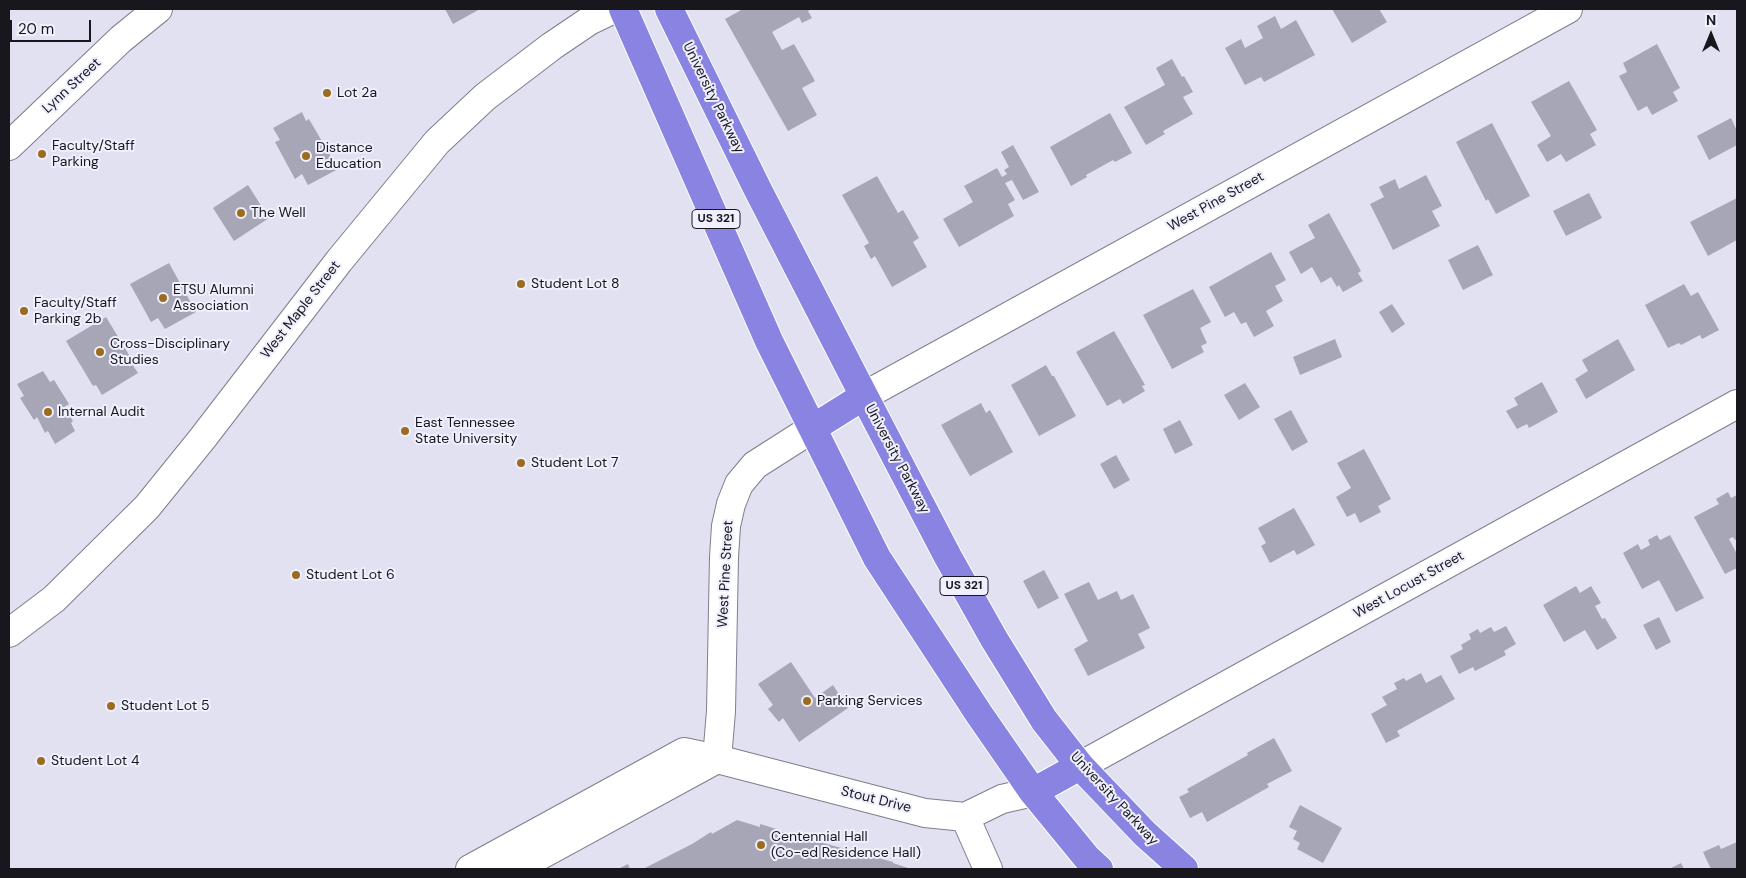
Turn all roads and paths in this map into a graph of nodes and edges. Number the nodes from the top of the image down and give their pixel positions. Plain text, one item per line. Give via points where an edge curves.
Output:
1 (158, 9) edge
2 (614, 9) edge
3 (623, 9) edge
4 (670, 9) edge
5 (1568, 9) edge
6 (9, 146) edge
7 (864, 396) junction
8 (1737, 404) edge
9 (813, 428) junction
10 (9, 633) edge
11 (717, 759) junction
12 (1080, 766) junction
13 (1033, 792) junction
14 (964, 817) junction
15 (470, 869) edge
16 (514, 869) edge
17 (988, 869) edge
18 (1099, 869) edge
19 (1184, 869) edge

1 - 6 street, Lynn Street
2 - 10 street, West Maple Street via 589,21 552,46 485,97 437,142 339,260 147,507 54,599
3 - 9 highway, US 321 via 770,341
4 - 7 highway, University Parkway / US 321
5 - 7 street, West Pine Street
7 - 9 highway
7 - 12 highway, University Parkway / US 321 via 994,639 1044,720
8 - 12 street, West Locust Street
9 - 11 street, West Pine Street via 755,465 739,484 731,504 724,557
9 - 13 highway, US 321 via 876,558
11 - 14 street, Stout Drive via 925,813
11 - 15 street, Stout Drive via 684,752
11 - 16 street
12 - 13 highway
12 - 19 highway, University Parkway / US 321 via 1144,834
13 - 14 street via 1002,799
13 - 18 highway, US 321
14 - 17 street

